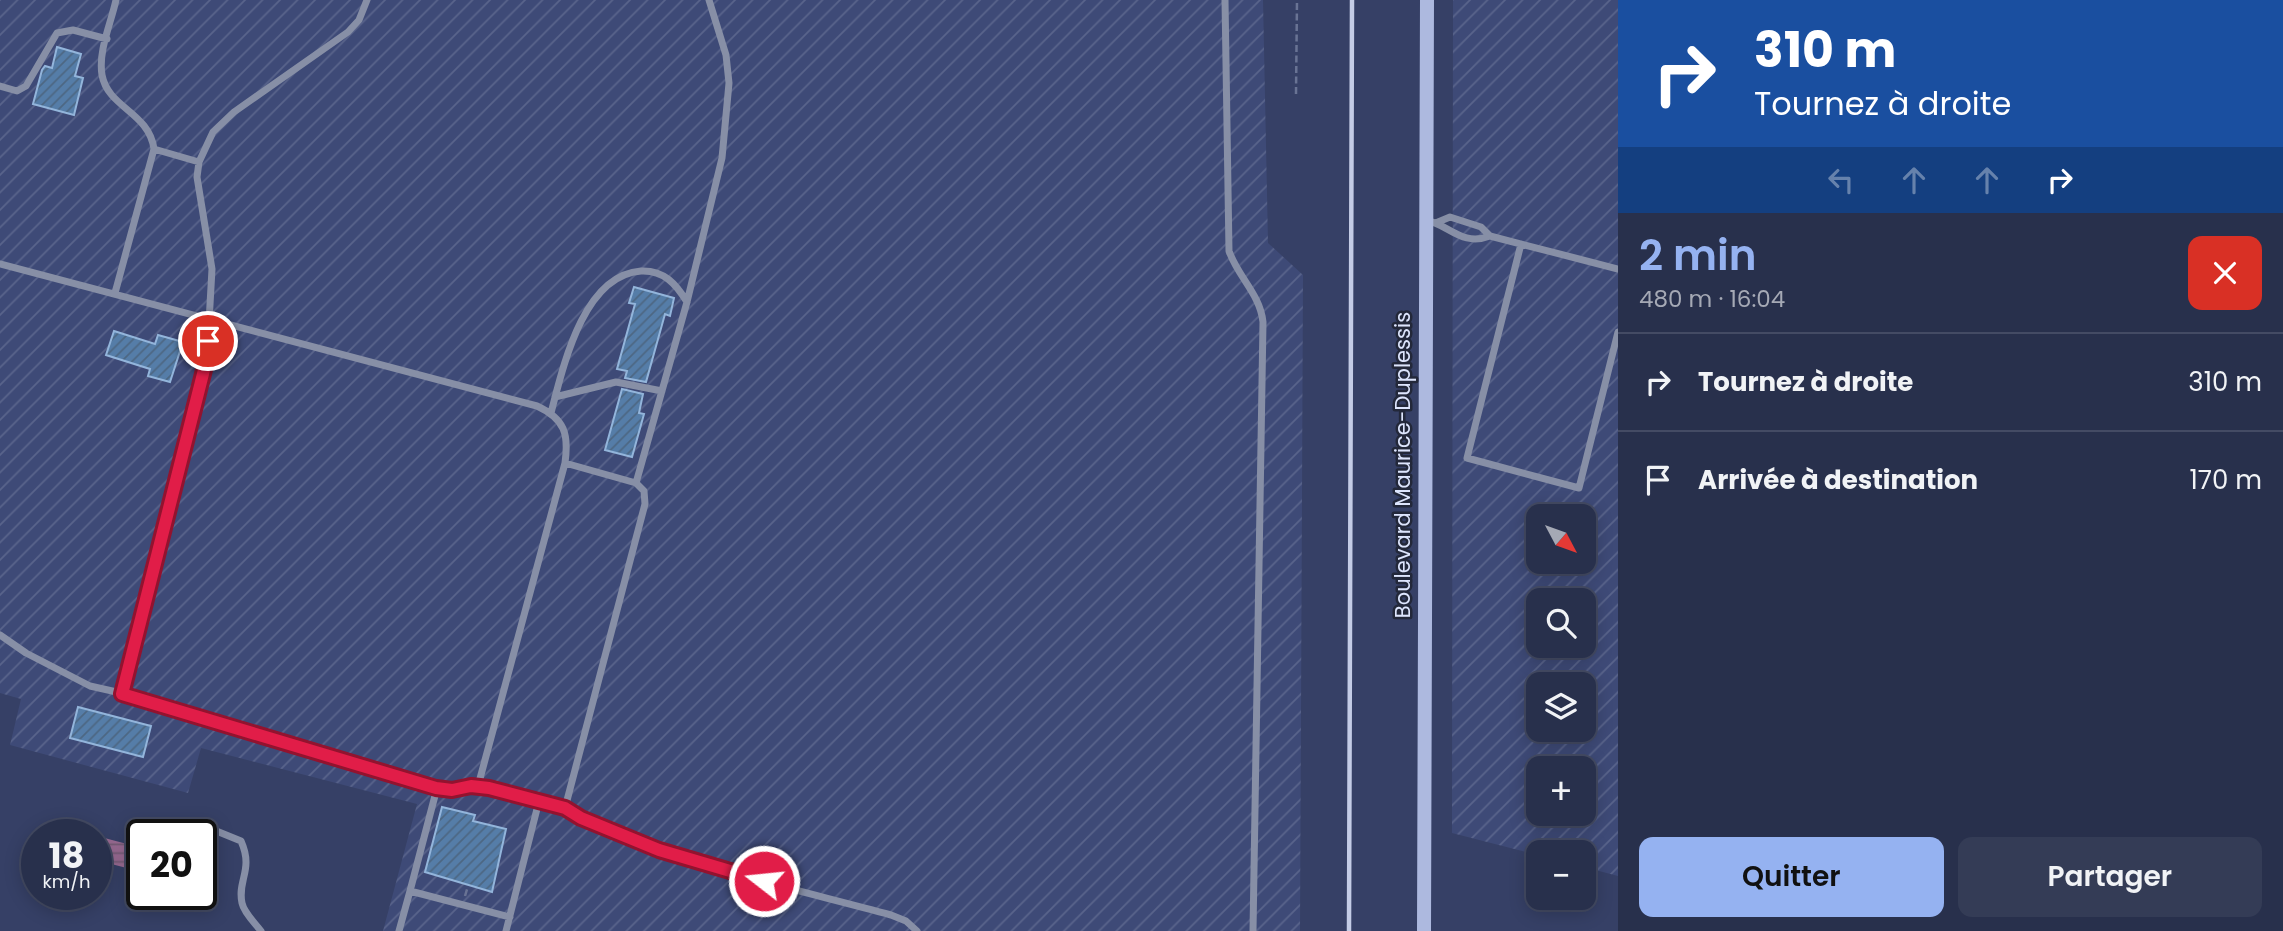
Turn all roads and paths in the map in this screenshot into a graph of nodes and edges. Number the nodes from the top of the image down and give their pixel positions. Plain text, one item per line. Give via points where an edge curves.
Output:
1 (116, 0) edge
2 (367, 0) edge
3 (709, 0) edge
4 (1225, 0) edge
5 (1297, 0) edge
6 (1427, 0) edge
7 (107, 39) junction
8 (0, 86) edge
9 (1296, 94) dead end
10 (154, 149) junction
11 (199, 162) junction
12 (1432, 221) junction
13 (1490, 236) junction
14 (1521, 244) junction
15 (0, 264) edge
16 (1618, 269) edge
17 (115, 293) junction
18 (687, 302) junction
19 (210, 318) junction
20 (1618, 332) edge
21 (662, 391) junction
22 (555, 397) junction
23 (551, 412) junction
24 (565, 463) junction
25 (636, 483) junction
26 (0, 635) edge
27 (122, 694) junction
28 (478, 786) junction
29 (436, 788) junction
30 (539, 801) junction
31 (565, 808) junction
32 (217, 830) edge
33 (468, 886) dead end
34 (410, 891) junction
35 (465, 898) dead end
36 (510, 917) junction
37 (261, 931) edge
38 (399, 931) edge
39 (506, 931) edge
40 (917, 931) edge
41 (1253, 931) edge
42 (1424, 931) edge

1 - 7 lane
2 - 11 lane via 348,32 234,112 213,132
3 - 18 lane via 726,55 727,116 722,158
4 - 41 lane via 1229,251 1257,298 1263,322
5 - 9 path
6 - 12 street, Boulevard Maurice-Duplessis
7 - 8 lane via 73,30 57,33 26,86 17,91
7 - 10 lane via 102,76 108,91 144,124
10 - 11 lane
10 - 17 lane
11 - 19 lane via 197,177 212,269
12 - 13 lane via 1447,232 1478,240
12 - 13 lane via 1450,217 1481,227
12 - 42 street, Boulevard Maurice-Duplessis
13 - 14 lane
14 - 16 lane
14 - 20 lane via 1467,458 1579,488
15 - 17 lane
17 - 19 lane
18 - 21 lane
18 - 22 lane via 678,286 660,273 639,271 616,279 584,316
19 - 23 lane via 514,398
19 - 27 lane via 207,358
21 - 22 lane via 616,382
21 - 25 lane
22 - 23 lane
23 - 24 lane via 566,435
24 - 25 lane
24 - 28 lane
25 - 31 lane via 645,504
26 - 27 lane via 90,686
27 - 29 lane
28 - 29 lane
28 - 30 lane
29 - 34 lane
30 - 31 lane
30 - 36 lane
31 - 40 lane via 659,850 891,915
32 - 37 lane via 241,841 247,861 242,903
33 - 35 path
34 - 36 lane
34 - 38 lane
36 - 39 lane

